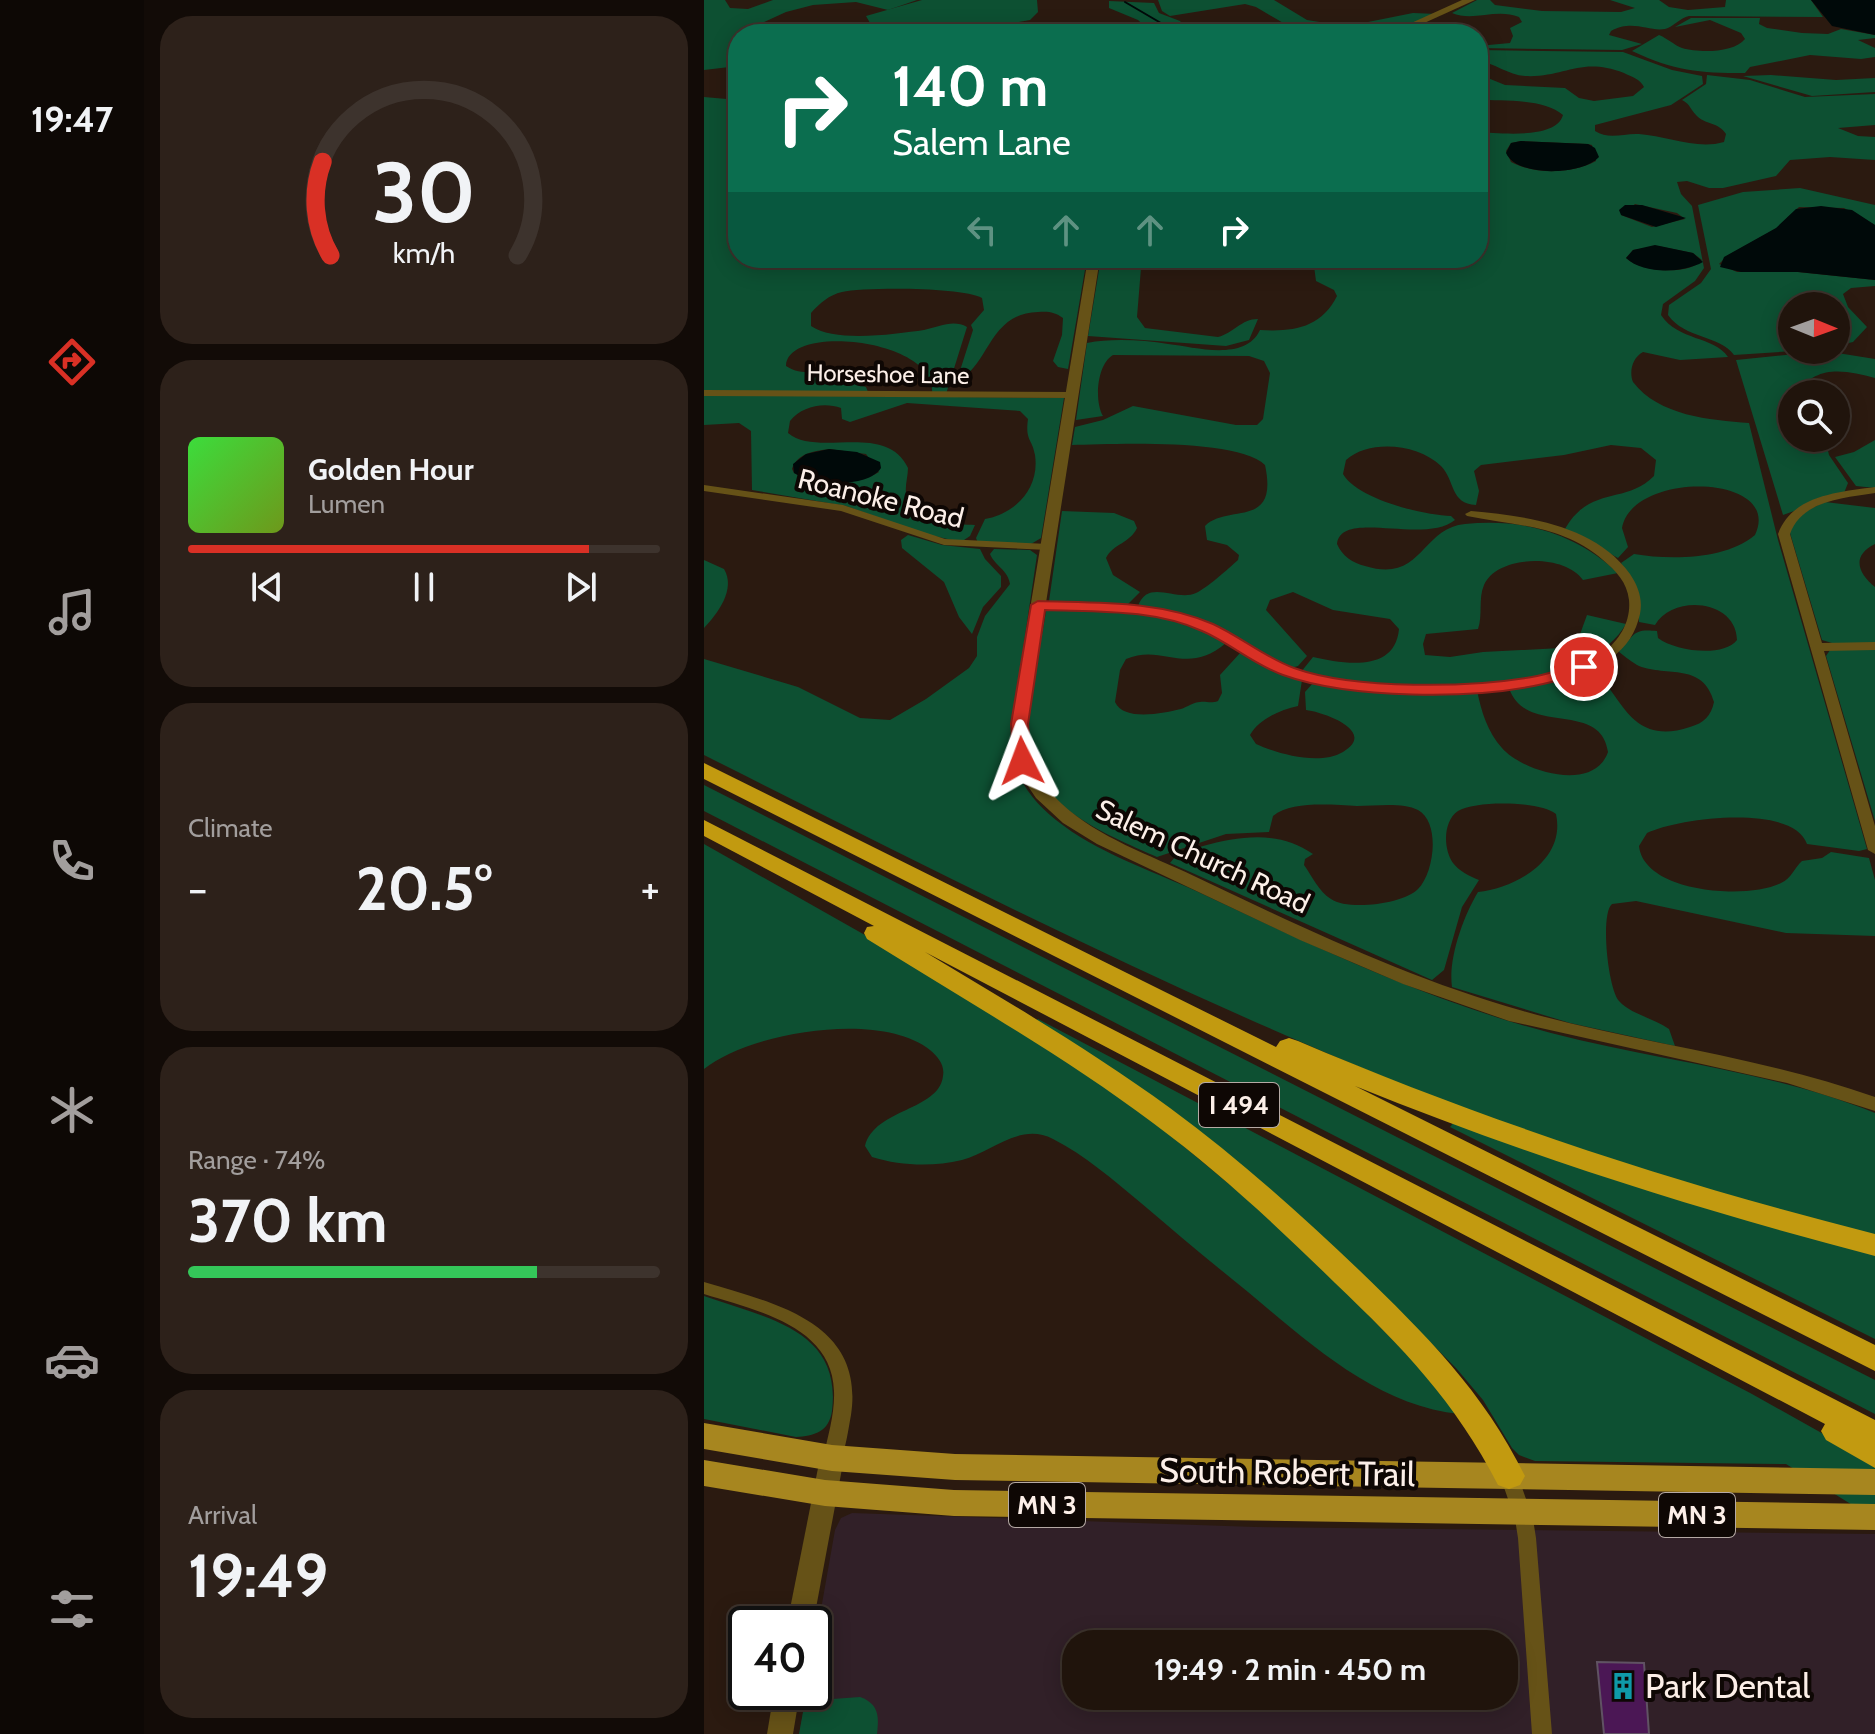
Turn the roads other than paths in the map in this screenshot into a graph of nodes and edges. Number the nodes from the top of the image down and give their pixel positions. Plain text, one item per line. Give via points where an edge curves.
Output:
1 (1470, 0) edge
2 (1415, 24) edge
3 (1092, 268) edge
4 (704, 393) edge
5 (1072, 395) junction
6 (704, 488) edge
7 (1875, 490) edge
8 (1471, 514) dead end
9 (1048, 547) junction
10 (1038, 605) junction
11 (1875, 646) edge
12 (1816, 647) junction
13 (704, 770) edge
14 (704, 827) edge
15 (1875, 850) edge
16 (754, 853) junction
17 (987, 913) junction
18 (1875, 1104) edge
19 (1875, 1245) edge
20 (704, 1288) edge
21 (1725, 1357) junction
22 (1875, 1359) edge
23 (1875, 1435) edge
24 (704, 1436) edge
25 (1875, 1455) edge
26 (832, 1458) junction
27 (704, 1473) edge
28 (1509, 1476) junction
29 (1875, 1482) edge
30 (825, 1493) junction
31 (1523, 1513) junction
32 (1873, 1517) edge
33 (803, 1606) edge
34 (784, 1710) edge
35 (780, 1734) edge
36 (1542, 1734) edge

1 - 2 street
3 - 5 street, Salem Church Road
4 - 5 street, Horseshoe Lane
5 - 9 street, Salem Church Road
6 - 9 street, Roanoke Road via 843,508 954,544
7 - 12 street via 1818,502 1786,524 1785,540
8 - 10 street via 1552,528 1608,558 1629,582 1635,601 1624,640 1584,667 1528,683 1375,687 1335,684 1287,671 1208,628 1173,616 1118,607
9 - 10 street, Salem Church Road
10 - 18 street, Salem Church Road via 1019,724 1020,753 1039,792 1079,827 1350,954 1466,1000 1582,1033 1790,1078
11 - 12 street
12 - 15 street
13 - 17 highway, I 494
14 - 16 highway, I 494
16 - 21 highway, I 494
16 - 28 highway via 1077,1057 1244,1181 1451,1381 1484,1425
17 - 19 highway via 1471,1123 1643,1182
17 - 22 highway, I 494
20 - 26 street via 796,1322 826,1345 840,1368 843,1387
21 - 23 highway, I 494
21 - 25 highway
24 - 26 main road, South Robert Trail / MN 3
26 - 28 main road, South Robert Trail / MN 3 via 1012,1469
26 - 30 street
27 - 30 main road, South Robert Trail / MN 3
28 - 29 main road, South Robert Trail / MN 3
28 - 31 street
30 - 31 main road, South Robert Trail / MN 3 via 984,1504
30 - 33 street
31 - 32 main road, South Robert Trail / MN 3
31 - 36 street
34 - 35 street

